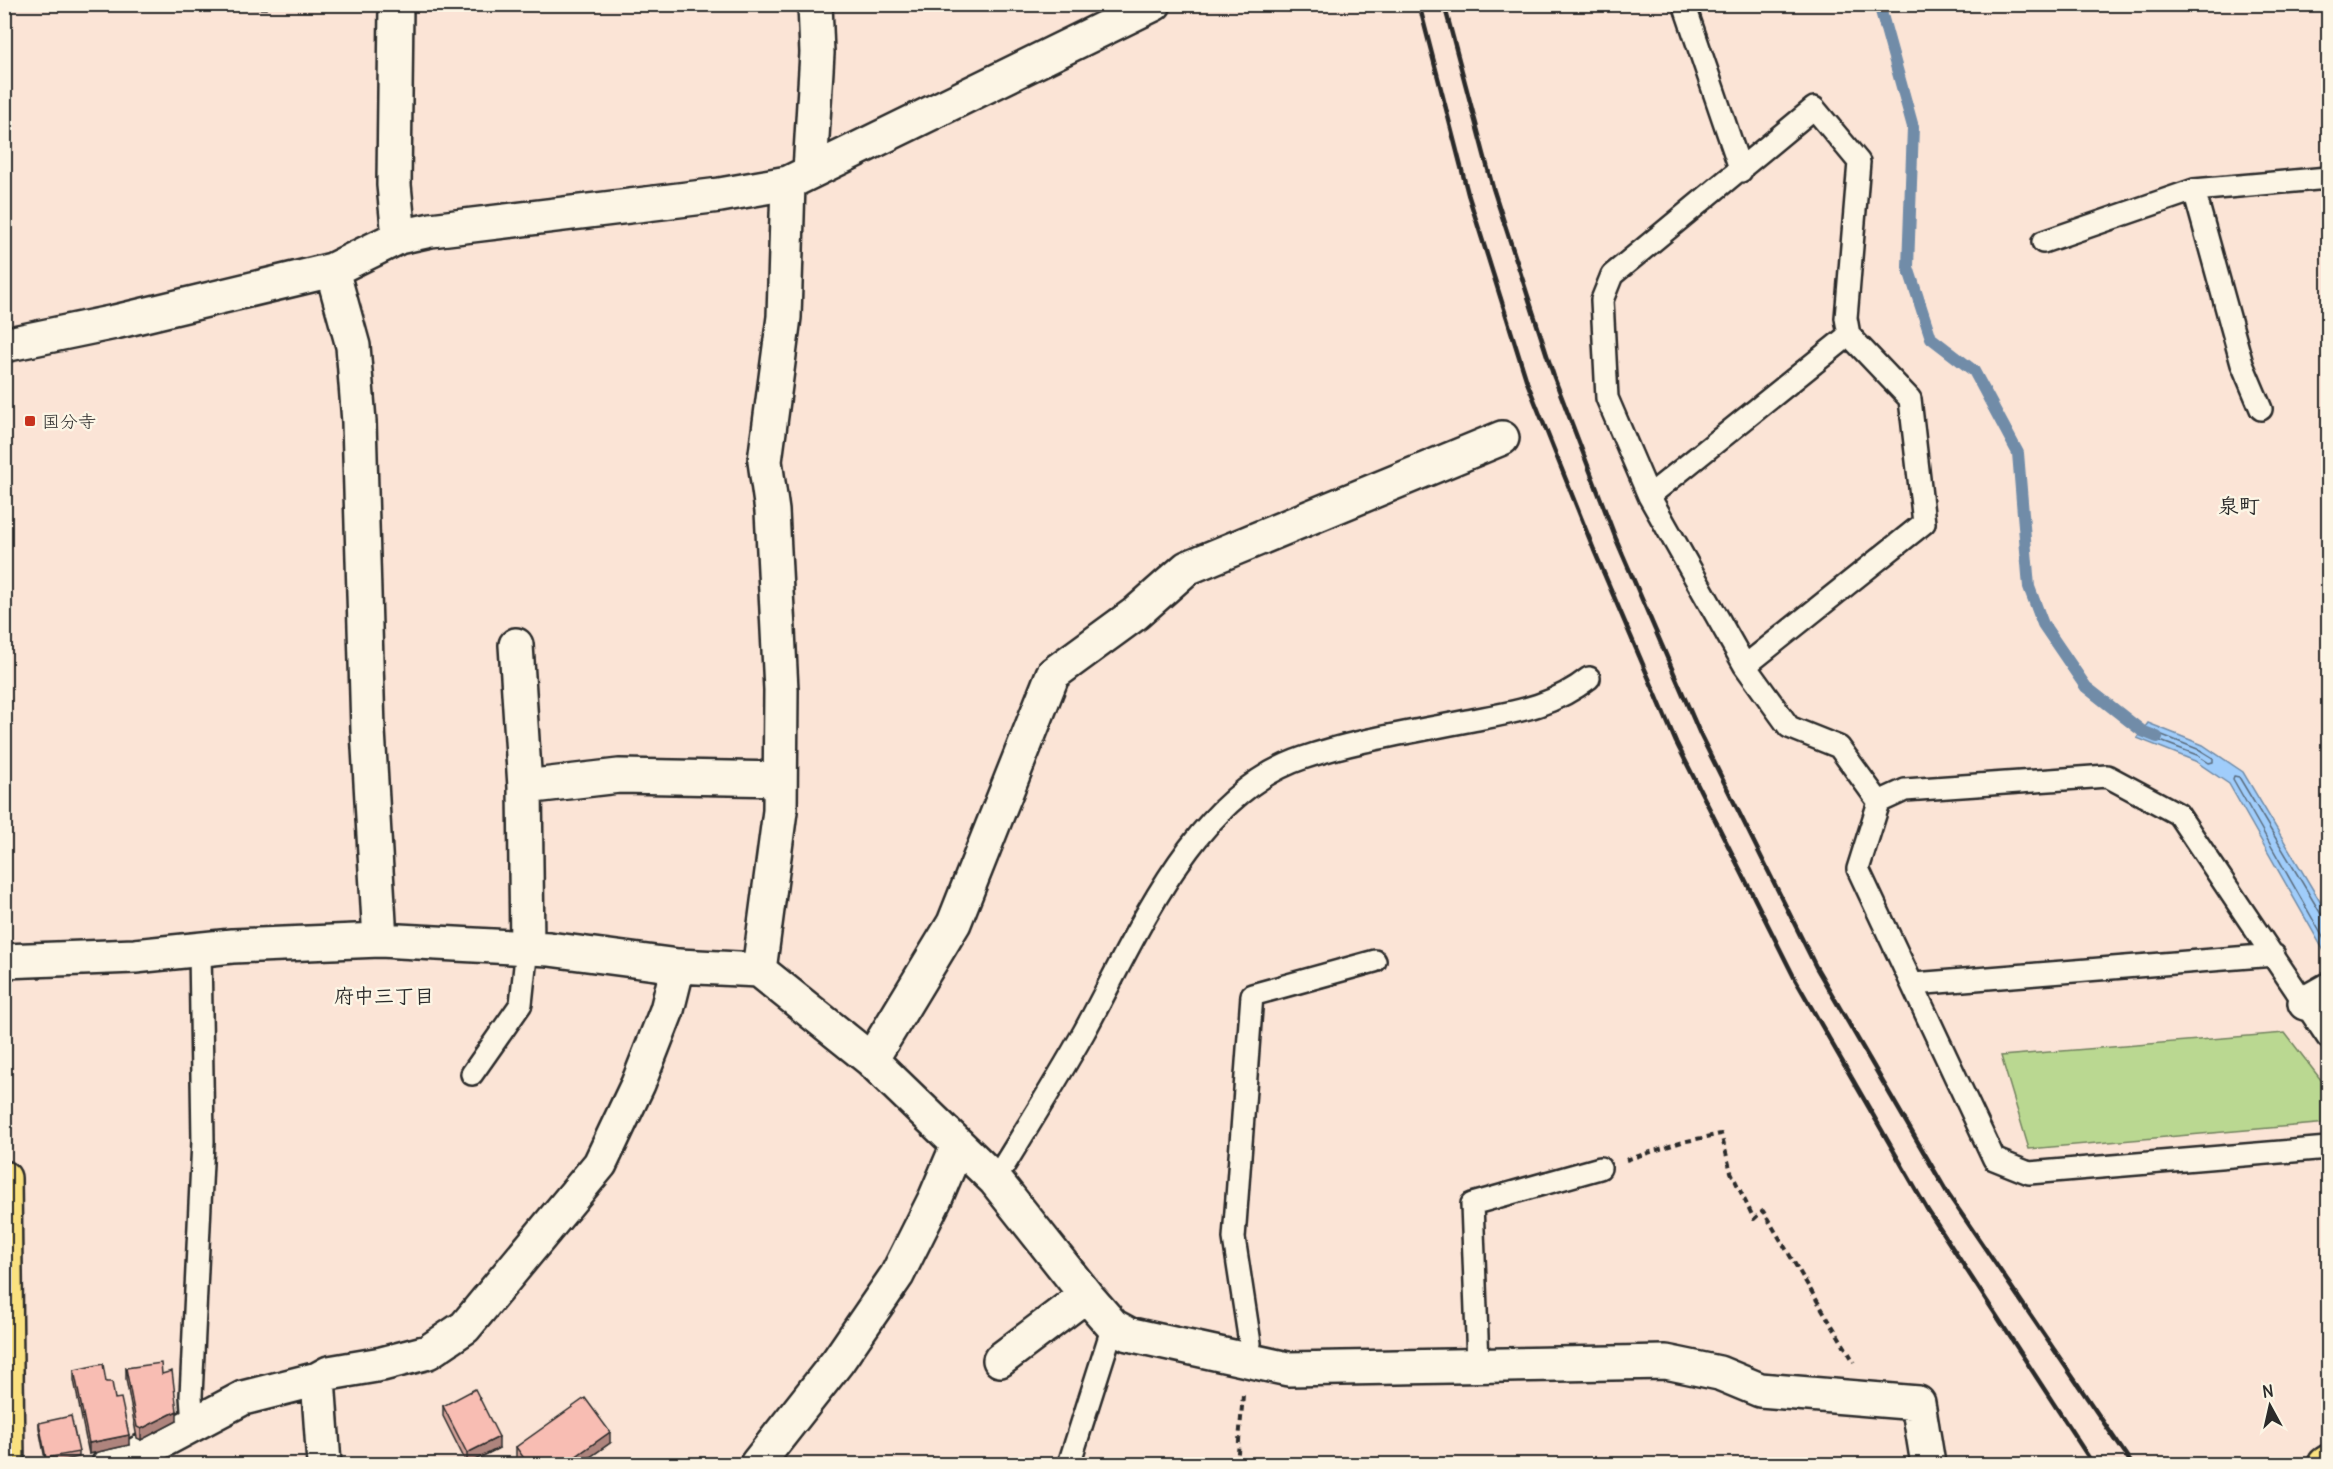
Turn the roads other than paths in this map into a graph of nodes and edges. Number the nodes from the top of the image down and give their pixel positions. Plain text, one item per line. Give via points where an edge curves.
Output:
1 (396, 4) edge
2 (815, 4) edge
3 (1154, 4) edge
4 (1684, 4) edge
5 (1741, 171) junction
6 (799, 177) junction
7 (2328, 178) edge
8 (2194, 190) junction
9 (399, 237) junction
10 (2043, 242) dead end
11 (332, 270) junction
12 (1850, 335) junction
13 (4, 345) edge
14 (2261, 409) dead end
15 (1502, 438) dead end
16 (1649, 496) junction
17 (516, 645) dead end
18 (1745, 666) junction
19 (1589, 678) dead end
20 (780, 779) junction
21 (525, 788) junction
22 (1879, 802) junction
23 (380, 940) junction
24 (527, 947) junction
25 (200, 949) junction
26 (2274, 955) junction
27 (1375, 960) dead end
28 (4, 961) edge
29 (678, 966) junction
30 (759, 970) junction
31 (1914, 984) junction
32 (2317, 996) edge
33 (2328, 1038) edge
34 (871, 1060) junction
35 (472, 1074) dead end
36 (958, 1145) junction
37 (2328, 1148) edge
38 (1600, 1168) road end
39 (4, 1178) edge
40 (995, 1180) junction
41 (1086, 1295) junction
42 (1113, 1326) junction
43 (1000, 1360) dead end
44 (1246, 1361) junction
45 (1478, 1363) junction
46 (318, 1379) junction
47 (193, 1425) junction
48 (7, 1464) edge
49 (109, 1464) edge
50 (324, 1464) edge
51 (757, 1464) edge
52 (1069, 1464) edge
53 (1928, 1464) edge

1 - 9 street via 394,185
2 - 6 street via 817,53
3 - 6 street
4 - 5 lane
5 - 12 lane via 1815,108 1859,162 1846,318
5 - 16 lane via 1612,275 1602,300 1607,398
6 - 9 street via 720,195
6 - 20 street via 765,461 772,511 781,690
7 - 8 lane
8 - 10 lane
8 - 14 lane via 2242,364
9 - 11 street
11 - 13 street
11 - 23 street via 353,346 359,422 368,730
12 - 16 lane
12 - 18 lane via 1910,399 1924,523
15 - 34 street via 1187,568 1135,614 1053,674 954,922
16 - 18 lane
17 - 21 street
18 - 22 lane via 1789,727 1839,747
19 - 40 lane via 1569,694 1504,715 1305,757 1276,770 1240,796 1192,845 1144,915 1084,1032
20 - 21 street via 619,776
20 - 30 street via 780,811
21 - 24 street
22 - 26 lane via 1905,790 2107,776 2178,814
22 - 31 lane via 1858,869
23 - 24 street
23 - 25 street
24 - 29 street
24 - 35 lane via 521,1004
25 - 28 street via 135,956
25 - 47 lane via 203,1141 191,1396
26 - 31 lane
26 - 32 lane
27 - 44 lane via 1252,995 1234,1238 1250,1343
29 - 30 street
29 - 46 street via 667,1010 600,1164 465,1328 428,1352 329,1373
30 - 34 street
31 - 37 lane via 1994,1159 2029,1173
32 - 33 lane
34 - 36 street
36 - 40 street
36 - 51 street via 897,1275 838,1361
38 - 45 lane via 1472,1204
39 - 48 highway
40 - 41 street
41 - 42 street
41 - 43 street
42 - 44 street via 1128,1334
42 - 52 lane
44 - 45 street via 1288,1369
45 - 53 street via 1666,1362 1719,1373 1760,1390 1918,1403
46 - 47 street via 243,1398
46 - 50 street
47 - 49 street via 130,1458

